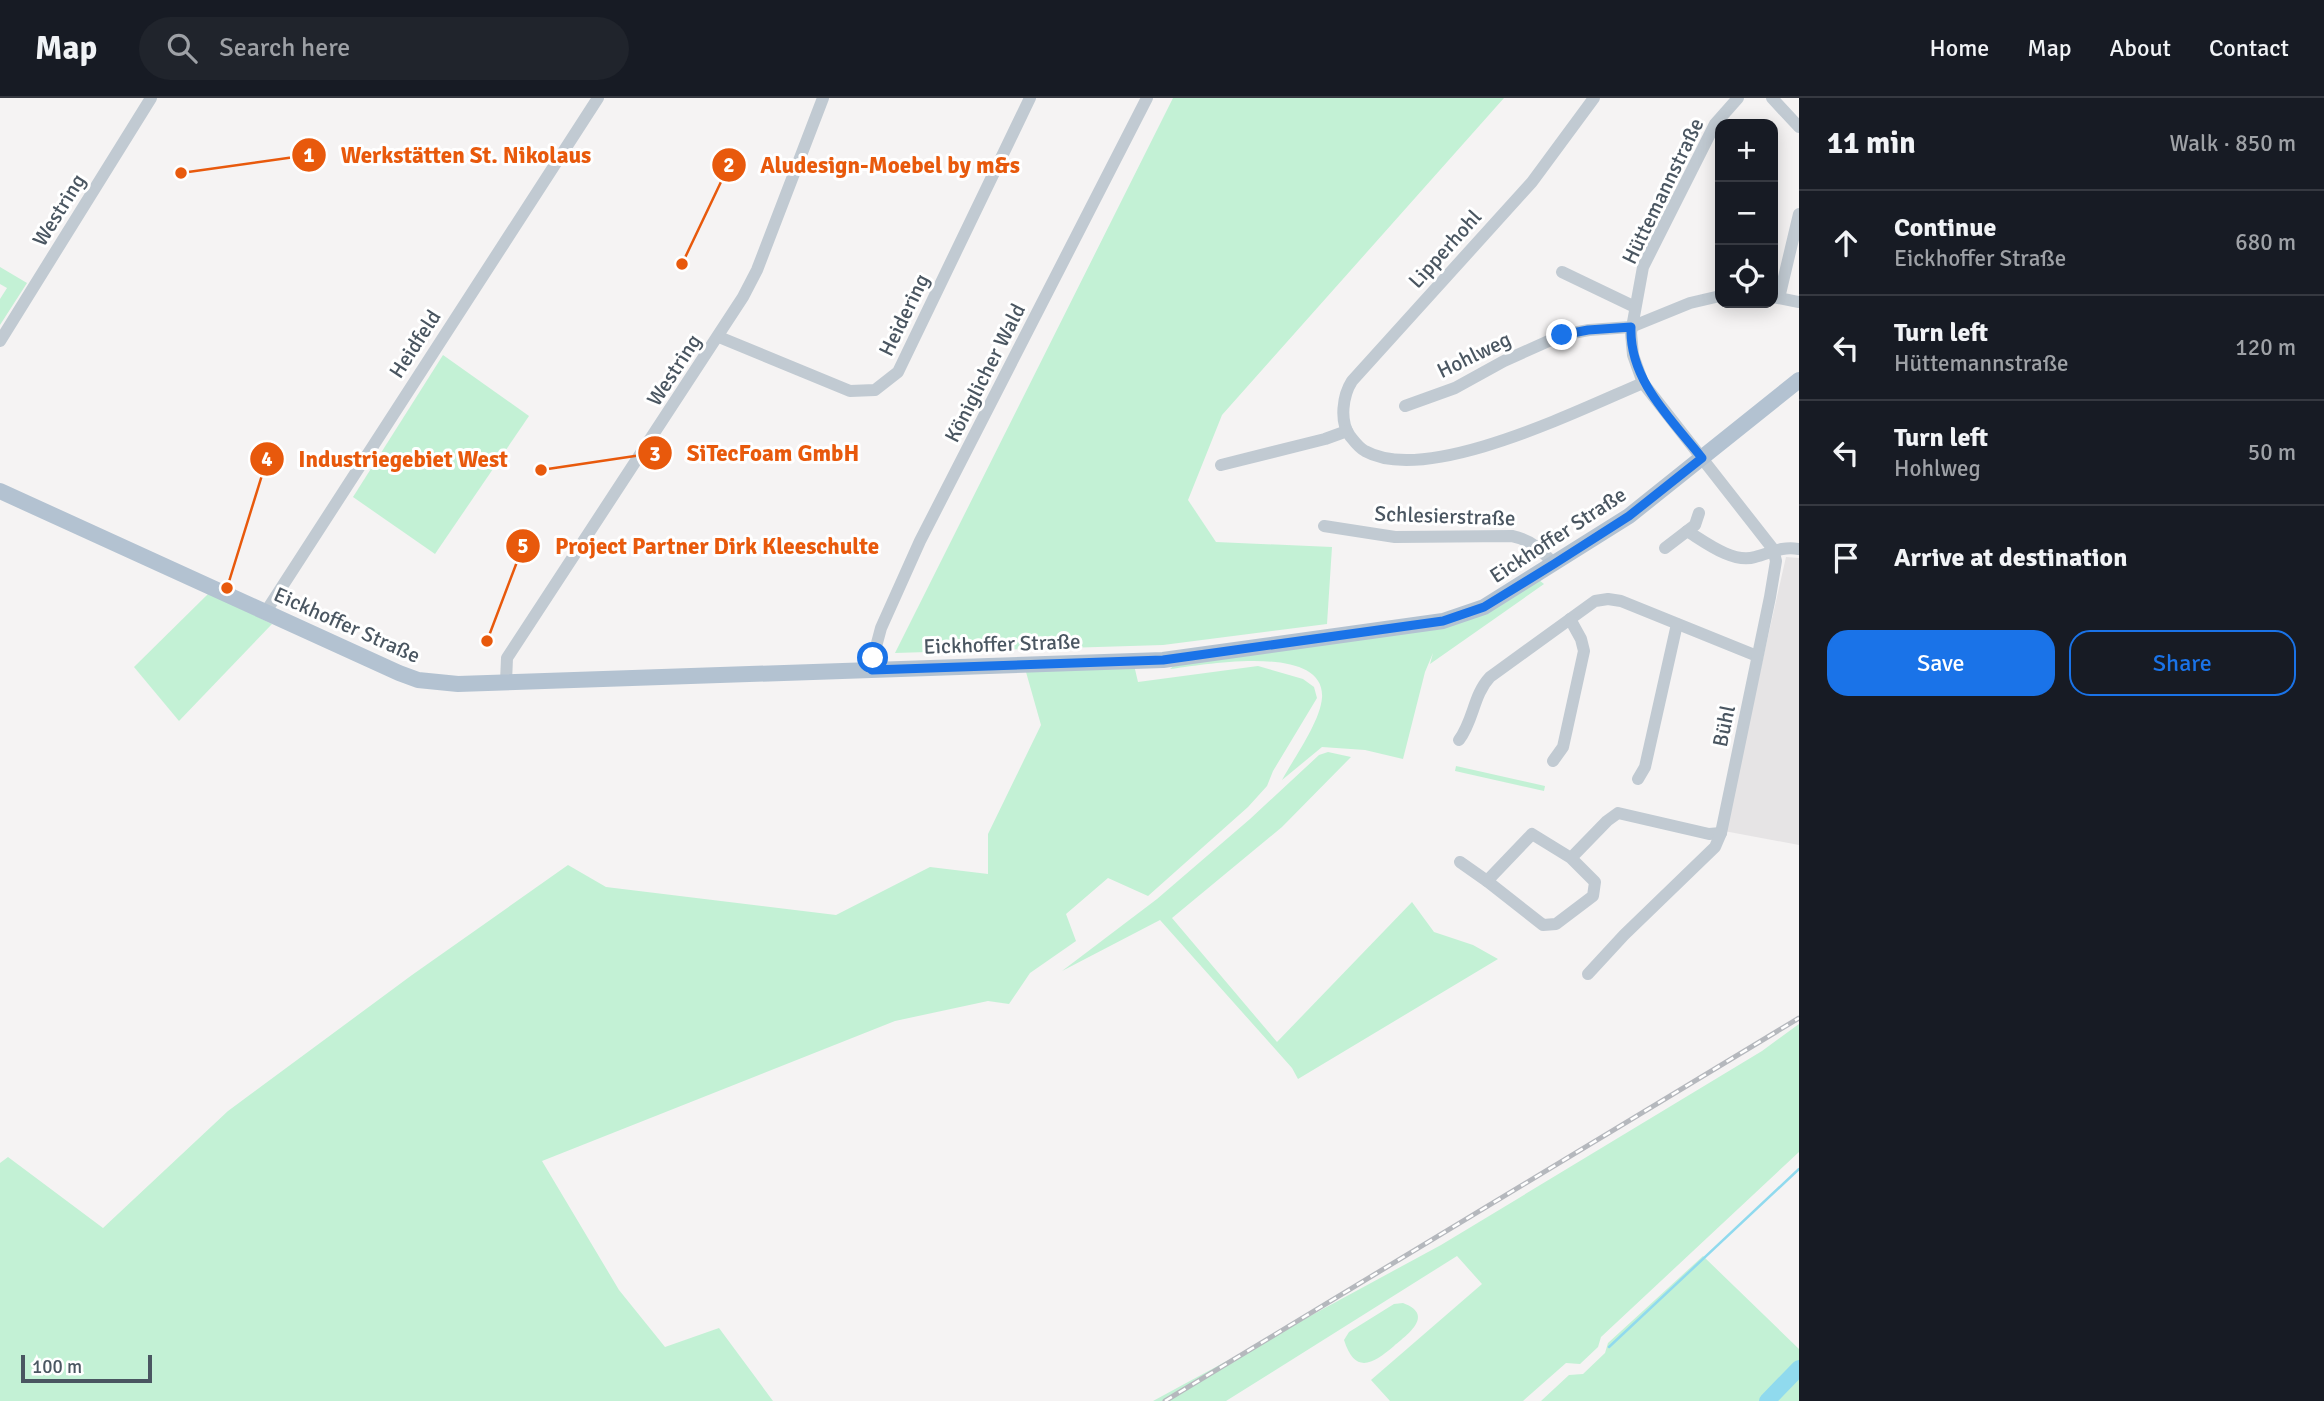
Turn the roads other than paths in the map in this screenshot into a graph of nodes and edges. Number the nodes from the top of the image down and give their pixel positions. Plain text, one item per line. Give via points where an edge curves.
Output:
1 (150, 98) edge
2 (598, 98) edge
3 (823, 98) edge
4 (1030, 98) edge
5 (1147, 98) edge
6 (1594, 98) edge
7 (1738, 98) edge
8 (1778, 100) edge
9 (1799, 127) edge
10 (1799, 214) edge
11 (1562, 272) dead end
12 (1778, 290) edge
13 (1715, 297) edge
14 (1778, 297) edge
15 (1799, 302) edge
16 (1635, 307) junction
17 (1631, 327) junction
18 (719, 337) junction
19 (0, 341) edge
20 (1799, 380) edge
21 (1643, 383) junction
22 (1405, 406) dead end
23 (1347, 431) junction
24 (1702, 458) junction
25 (1221, 465) dead end
26 (0, 491) edge
27 (1699, 513) dead end
28 (1324, 526) dead end
29 (1688, 531) junction
30 (1665, 548) dead end
31 (1773, 549) junction
32 (1799, 549) edge
33 (1554, 564) junction
34 (265, 613) junction
35 (1570, 619) junction
36 (1677, 624) junction
37 (1758, 656) junction
38 (872, 670) junction
39 (506, 682) junction
40 (1459, 740) dead end
41 (1553, 761) dead end
42 (1637, 779) dead end
43 (1721, 833) junction
44 (1571, 858) junction
45 (1460, 862) dead end
46 (1487, 881) junction
47 (1588, 974) dead end

1 - 19 street, Westring
2 - 34 street, Heidfeld
3 - 18 street, Westring via 757,270
4 - 18 street, Heidering via 898,372 883,384 875,390 850,391
5 - 38 street, Königlicher Wald via 920,541 881,628
6 - 23 street, Lipperhohl via 1532,182 1352,381 1344,410
7 - 16 street, Hüttemannstraße via 1715,124 1696,158 1643,267
8 - 9 street
10 - 12 street
11 - 16 street
13 - 17 street, Hohlweg
14 - 15 street
16 - 17 street, Hüttemannstraße
17 - 21 street, Hüttemannstraße via 1633,355
17 - 22 street, Hohlweg via 1562,335 1455,388
18 - 39 street, Westring via 507,658
20 - 24 main road, Eickhoffer Straße
21 - 23 street via 1511,439 1461,454 1387,458 1364,451
21 - 24 street, Hüttemannstraße
23 - 25 street
24 - 31 street
24 - 33 main road, Eickhoffer Straße via 1629,516
26 - 34 main road, Eickhoffer Straße
27 - 29 street
28 - 33 street, Schlesierstraße via 1395,537 1527,539
29 - 30 street
29 - 31 street via 1741,558
31 - 32 street
31 - 37 street, Bühl via 1776,561
33 - 38 main road, Eickhoffer Straße via 1484,607 1443,621 1163,660
34 - 39 main road, Eickhoffer Straße via 418,680
35 - 36 street via 1595,601 1608,598
35 - 40 street via 1490,677
35 - 41 street via 1584,651 1563,747
36 - 37 street
36 - 42 street via 1645,767
37 - 43 street, Bühl
38 - 39 main road, Eickhoffer Straße
43 - 44 street via 1618,813
43 - 47 street, Bühl via 1715,847
44 - 46 street via 1532,834
44 - 46 street via 1595,881 1593,896 1556,924 1543,925
45 - 46 street

